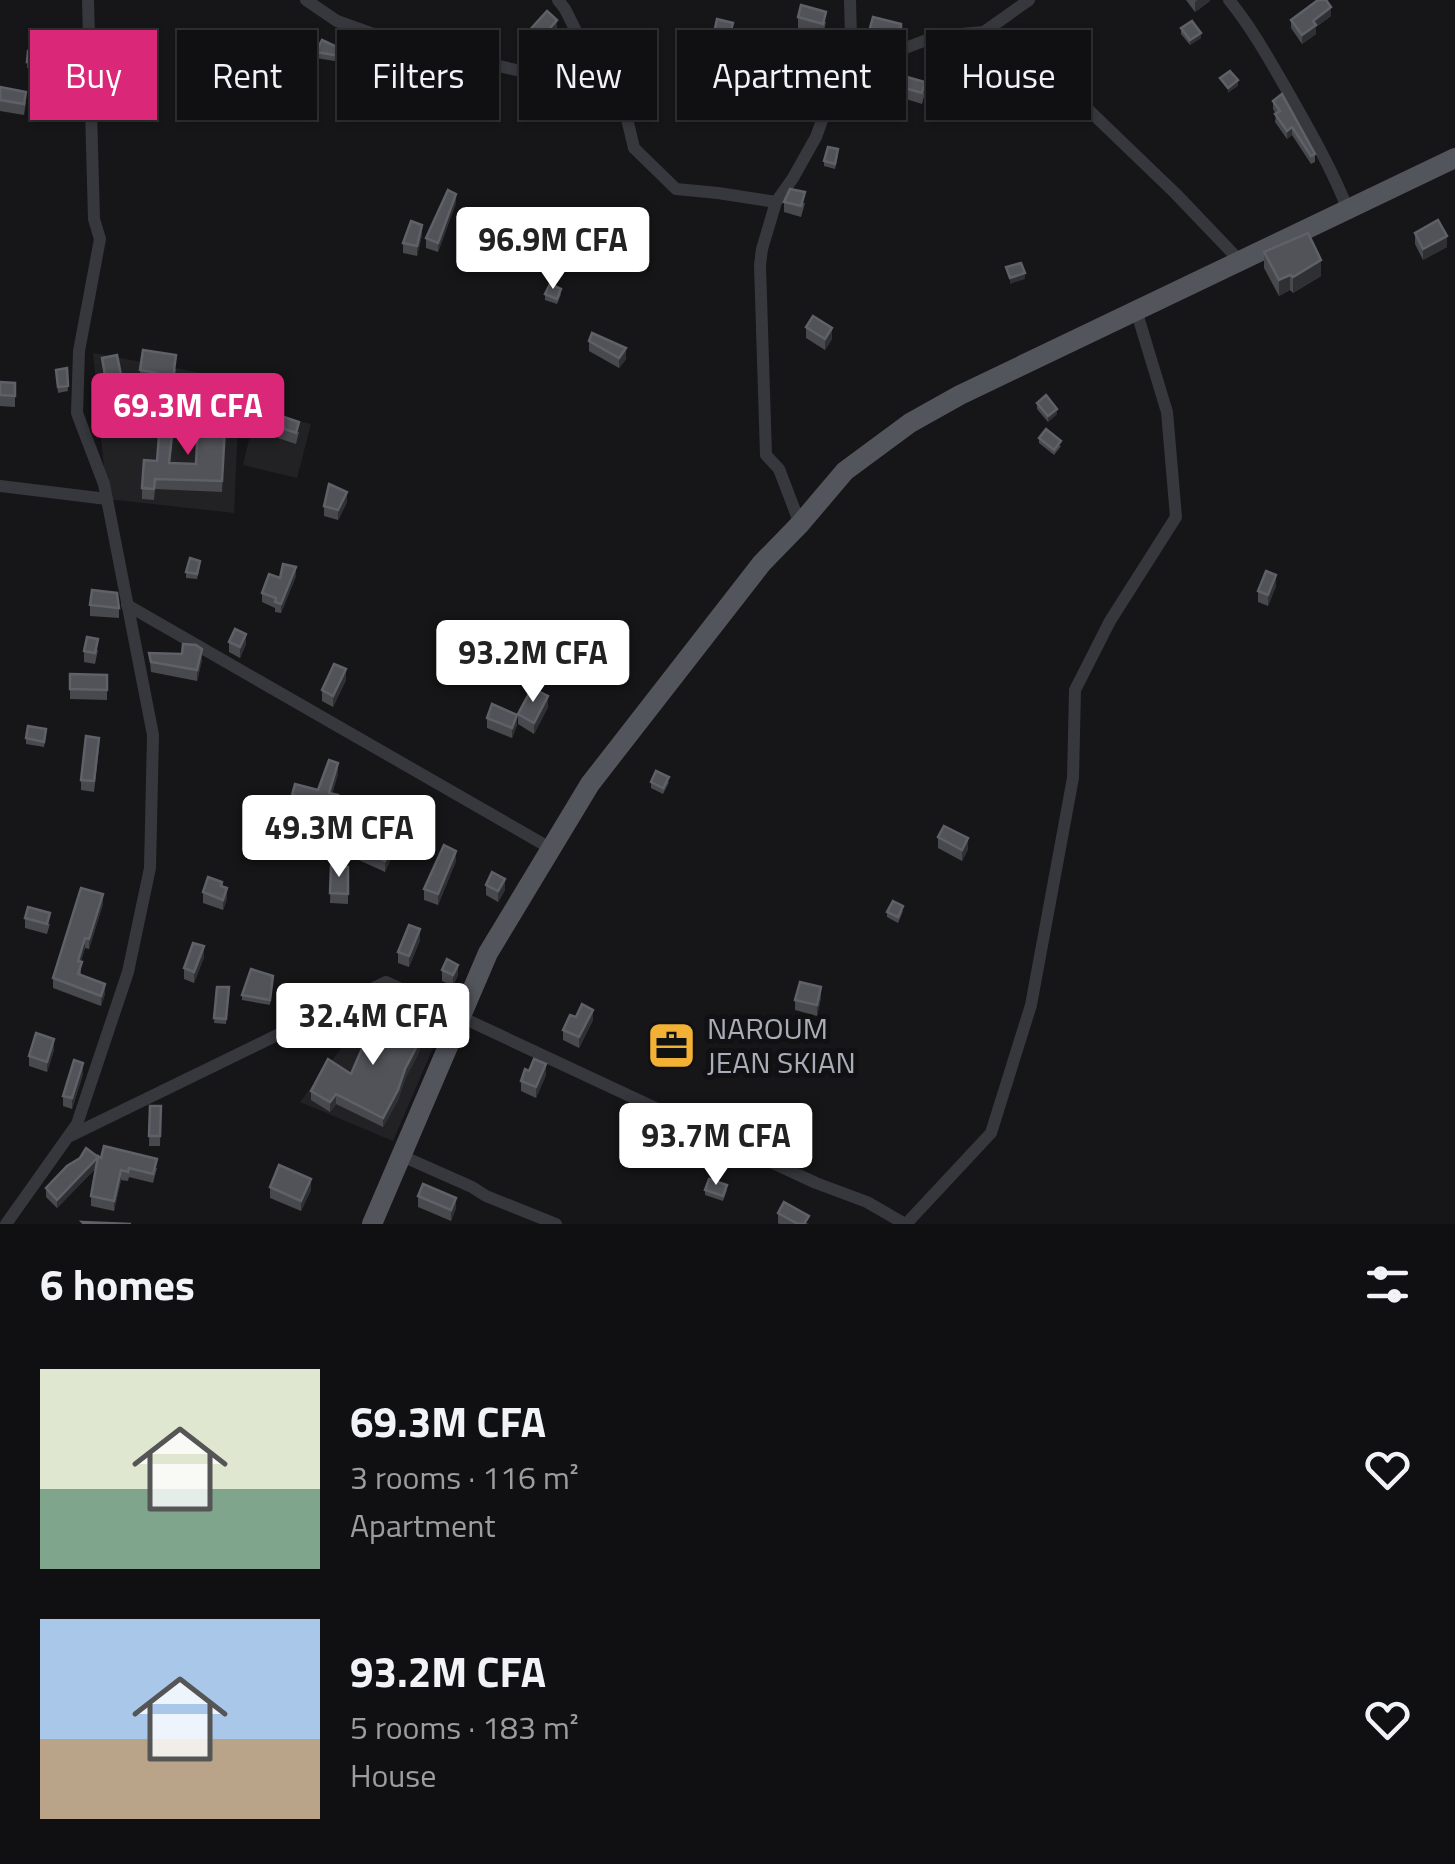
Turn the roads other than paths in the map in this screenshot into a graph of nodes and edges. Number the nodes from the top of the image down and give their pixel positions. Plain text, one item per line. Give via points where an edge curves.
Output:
1 (88, 0) edge
2 (306, 0) edge
3 (850, 0) edge
4 (1030, 0) edge
5 (1229, 0) edge
6 (565, 3) edge
7 (361, 30) edge
8 (576, 30) edge
9 (851, 30) edge
10 (987, 30) edge
11 (1091, 112) edge
12 (627, 120) edge
13 (822, 120) edge
14 (1455, 158) edge
15 (776, 202) junction
16 (1348, 210) junction
17 (1240, 261) junction
18 (1136, 310) junction
19 (0, 486) edge
20 (107, 498) junction
21 (800, 524) junction
22 (127, 604) junction
23 (550, 848) junction
24 (461, 1018) junction
25 (68, 1137) junction
26 (402, 1156) junction
27 (6, 1224) edge
28 (372, 1224) edge
29 (556, 1224) edge
30 (906, 1224) edge

1 - 20 street via 100,239 79,351 77,413
2 - 7 street
3 - 9 street
4 - 10 street
5 - 16 street via 1295,104
6 - 8 street
11 - 17 street
12 - 15 street via 634,148 676,189
13 - 15 street
14 - 16 main road
15 - 21 street via 760,265 766,455 780,470
16 - 17 main road
17 - 18 main road
18 - 21 main road via 910,423 846,471
18 - 30 street via 1167,412 1176,517 1110,621 1076,690 1073,778 1031,1005 992,1133
19 - 20 street
20 - 22 street
21 - 23 main road via 762,563 602,769
22 - 23 street
22 - 25 street via 153,736 150,868 128,972
23 - 24 main road via 488,953
24 - 25 street via 386,982
24 - 26 main road
24 - 30 street
25 - 27 street
26 - 28 main road
26 - 29 street

